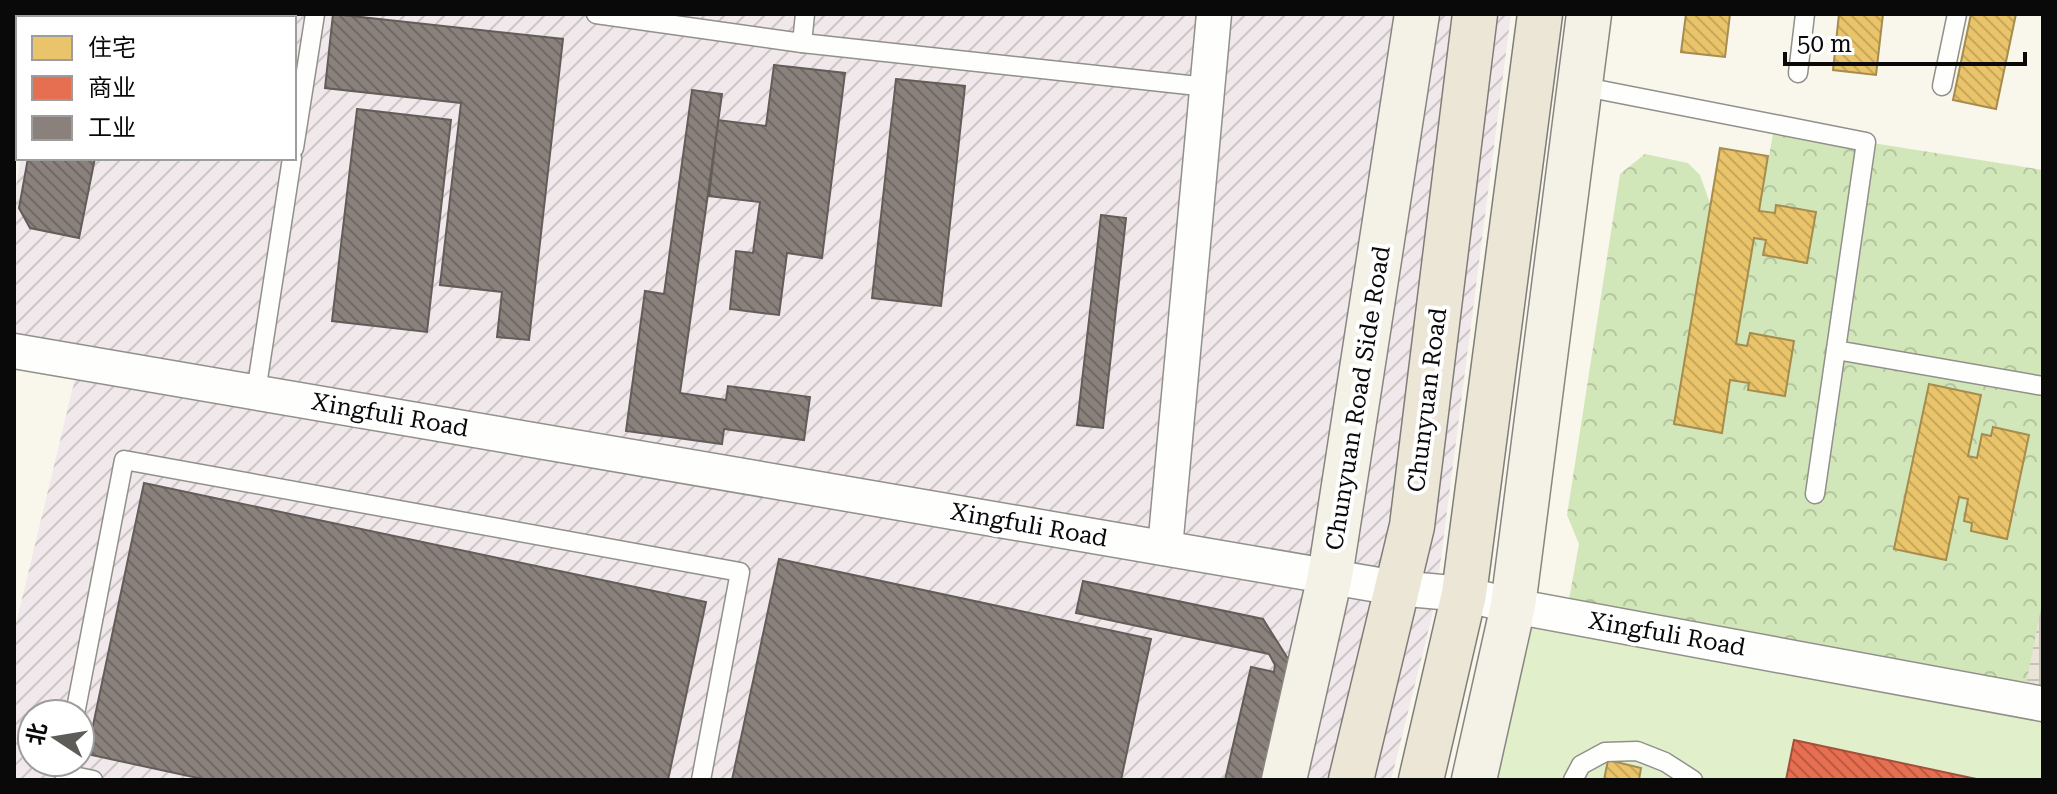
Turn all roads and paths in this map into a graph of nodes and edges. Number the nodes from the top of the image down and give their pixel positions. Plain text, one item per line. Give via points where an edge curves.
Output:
1 (315, 14) edge
2 (596, 14) edge
3 (805, 14) edge
4 (1214, 14) edge
5 (1417, 14) edge
6 (1475, 14) edge
7 (1540, 14) edge
8 (1589, 14) edge
9 (1805, 14) edge
10 (1957, 14) edge
11 (802, 43) junction
12 (1798, 73) dead end
13 (1580, 86) junction
14 (1942, 86) dead end
15 (1207, 87) junction
16 (296, 135) edge
17 (292, 160) edge
18 (1836, 350) junction
19 (14, 351) edge
20 (2043, 386) edge
21 (256, 392) junction
22 (1815, 494) dead end
23 (1165, 548) junction
24 (1330, 576) junction
25 (1396, 588) junction
26 (1464, 594) junction
27 (1513, 606) junction
28 (78, 698) edge
29 (2043, 704) edge
30 (701, 780) edge
31 (1284, 780) edge
32 (1351, 780) edge
33 (1421, 780) edge
34 (1474, 780) edge
35 (1573, 780) edge
36 (1693, 780) edge

1 - 16 lane
2 - 11 lane
3 - 11 lane
4 - 15 street
5 - 24 street, Chunyuan Road Side Road
6 - 25 main road, Chunyuan Road via 1412,526
7 - 26 main road
8 - 13 street
9 - 12 lane
10 - 14 lane
11 - 15 lane
13 - 18 lane via 1866,142
13 - 27 street
15 - 23 street
17 - 21 lane
18 - 20 lane
18 - 22 lane
19 - 21 street, Xingfuli Road
21 - 23 street, Xingfuli Road
23 - 24 street, Xingfuli Road
24 - 25 street, Xingfuli Road
24 - 31 street, Chunyuan Road Side Road
25 - 26 street, Xingfuli Road
25 - 32 main road, Chunyuan Road
26 - 27 street, Xingfuli Road
26 - 33 main road
27 - 29 street, Xingfuli Road
27 - 34 street
28 - 30 lane via 124,460 740,572
35 - 36 lane via 1581,765 1605,752 1637,751

